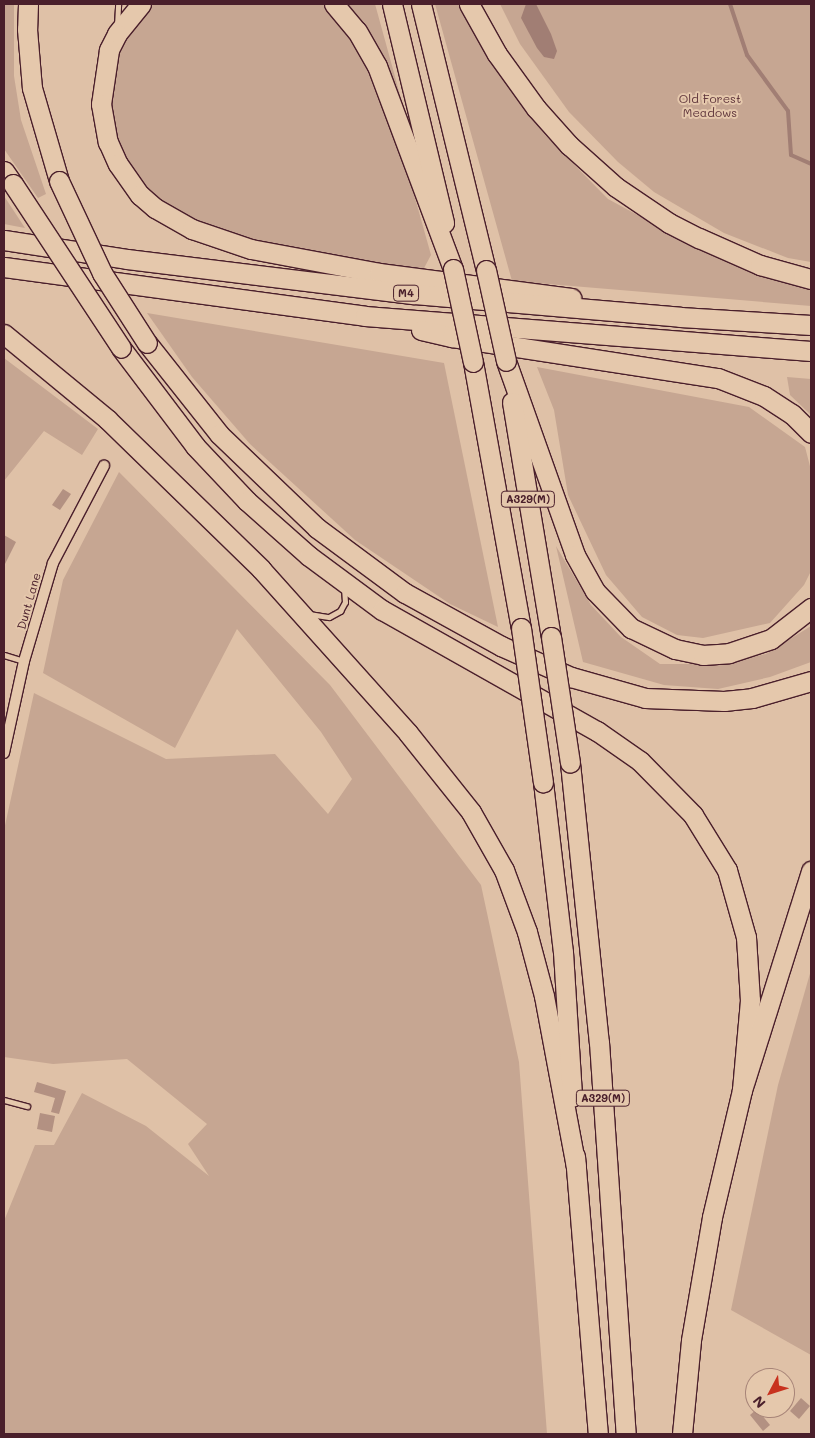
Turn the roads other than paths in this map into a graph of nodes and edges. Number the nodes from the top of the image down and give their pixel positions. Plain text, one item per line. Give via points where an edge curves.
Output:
1 (28, 4) edge
2 (118, 4) edge
3 (141, 4) edge
4 (334, 4) edge
5 (392, 4) edge
6 (421, 4) edge
7 (469, 4) edge
8 (117, 34) junction
9 (8, 178) edge
10 (4, 240) edge
11 (4, 267) edge
12 (453, 269) junction
13 (811, 279) edge
14 (365, 316) junction
15 (680, 317) junction
16 (811, 325) edge
17 (4, 334) edge
18 (811, 350) edge
19 (506, 361) junction
20 (811, 433) edge
21 (104, 466) dead end
22 (344, 583) junction
23 (811, 608) edge
24 (303, 614) junction
25 (4, 655) edge
26 (24, 661) junction
27 (811, 681) edge
28 (4, 753) edge
29 (811, 871) edge
30 (742, 1090) junction
31 (4, 1100) edge
32 (27, 1106) dead end
33 (576, 1167) junction
34 (598, 1434) edge
35 (626, 1434) edge
36 (682, 1434) edge

1 - 27 highway, bridge via 32,88 59,181 102,273 147,343 219,434 318,528 405,593 501,646 594,685 672,701 752,698
2 - 8 lane
3 - 8 highway
4 - 12 highway via 357,31 377,66
5 - 12 highway, A329(M) via 436,178
6 - 19 highway, A329(M), bridge
7 - 13 highway via 497,54 536,108 569,145 610,182 669,223 699,238 760,265
8 - 15 highway via 109,50 101,87 103,125 108,142 118,164 140,195 155,208 192,229 251,249 314,262 534,291
9 - 22 highway, bridge via 121,348 172,418 222,475 281,532
10 - 15 highway, M4 via 285,279
11 - 14 highway, M4
12 - 33 highway, A329(M), bridge via 521,628 543,782 563,952
14 - 18 highway, M4
14 - 20 highway via 452,337 718,378 764,396 792,414
15 - 16 highway, M4
17 - 24 highway via 121,432
19 - 23 highway via 575,554 595,591 631,628 674,649 716,655 746,650 771,640
19 - 35 highway, A329(M), bridge via 570,763 599,1042
21 - 26 street, Dunt Lane via 53,563
22 - 24 lane via 345,602 340,611 329,617
22 - 30 highway via 382,610 597,730 661,780 693,814 726,870 746,937 750,1000
24 - 33 highway via 448,781 471,812 504,870 519,904 537,967
25 - 26 lane
26 - 28 street, Dunt Lane
29 - 30 highway
30 - 36 highway via 701,1271
31 - 32 lane
33 - 34 highway, A329(M)

